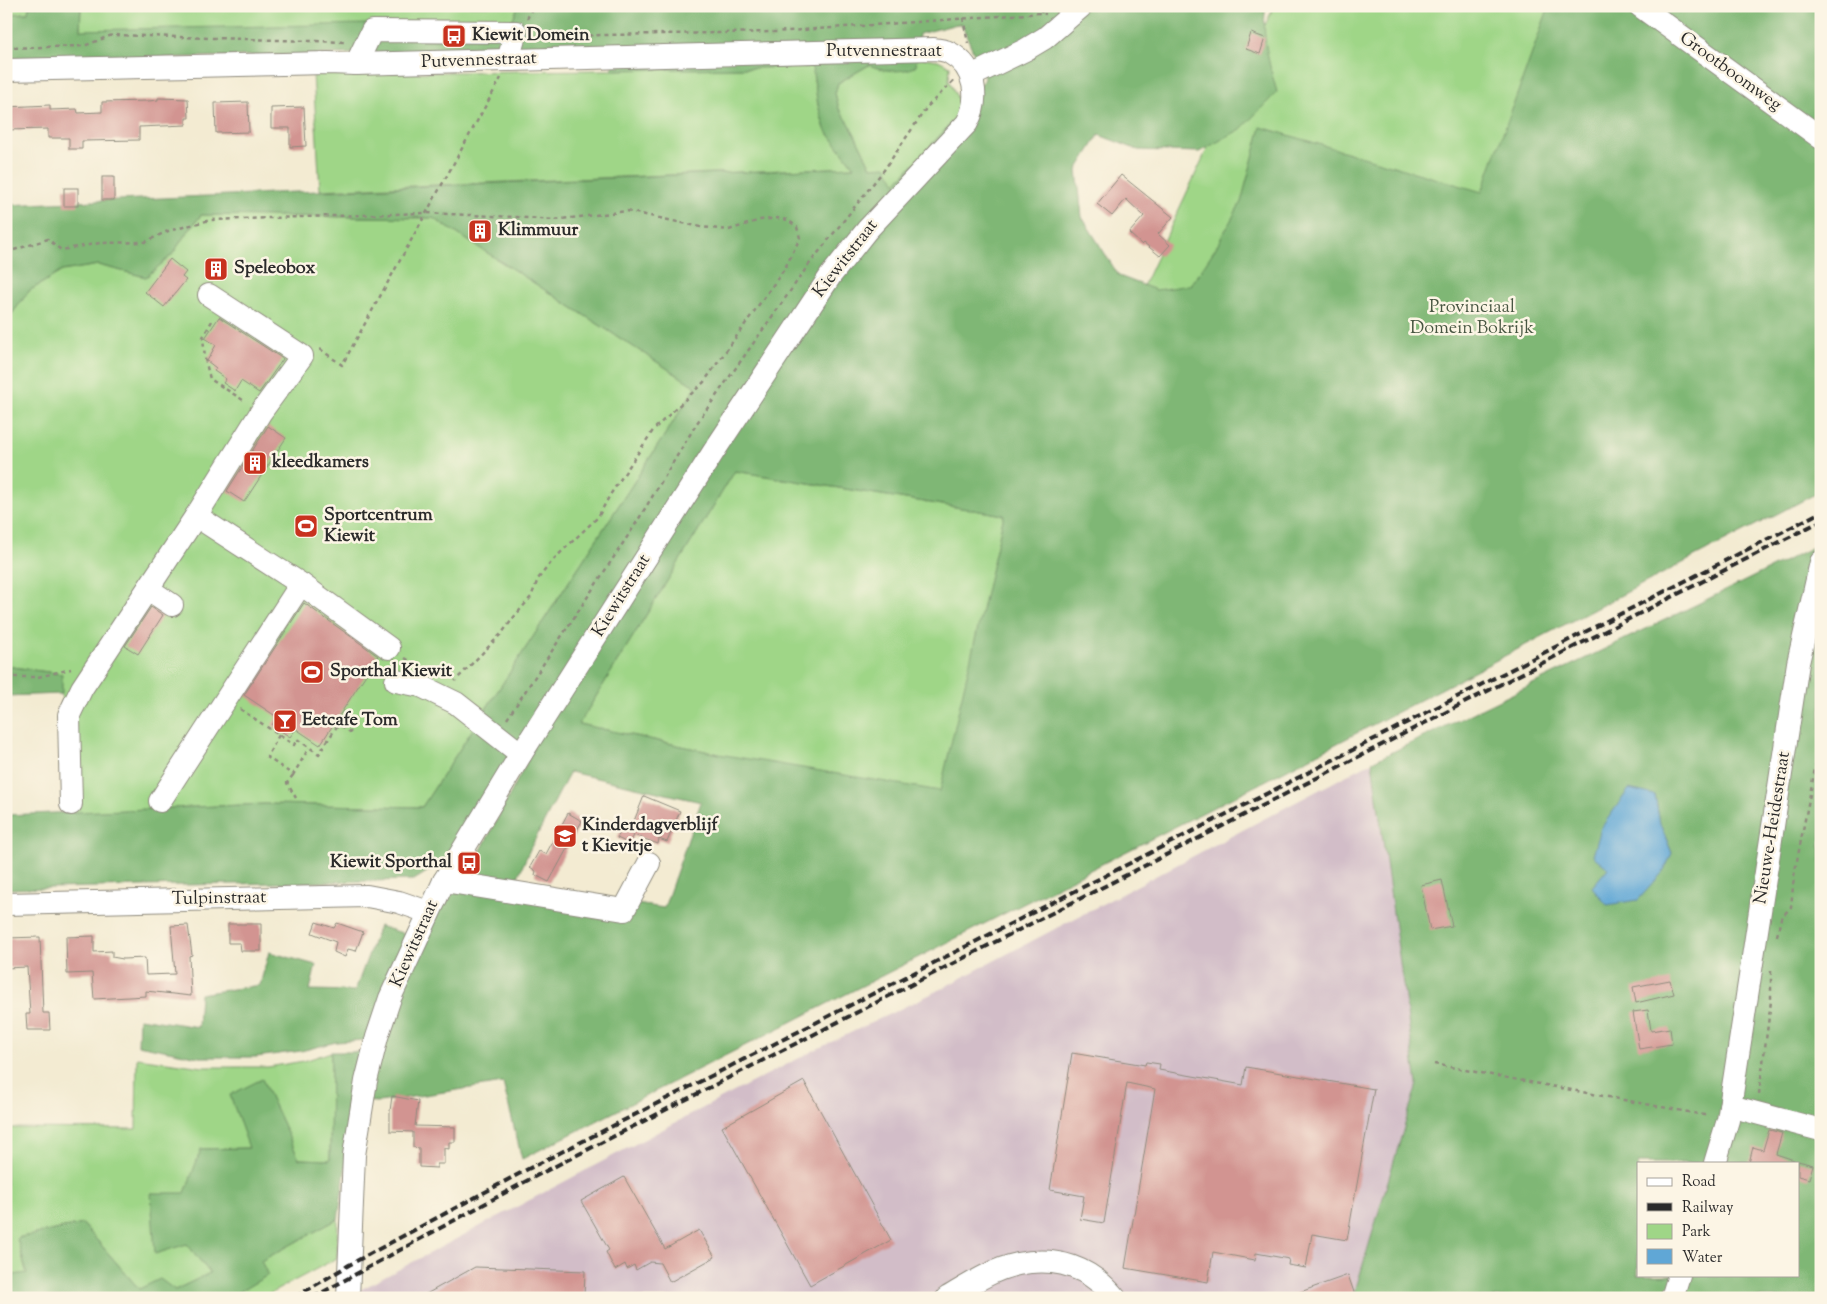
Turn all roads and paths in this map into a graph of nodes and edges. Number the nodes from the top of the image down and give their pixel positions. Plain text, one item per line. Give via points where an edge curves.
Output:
1 (1044, 6) edge
2 (1640, 6) edge
3 (1041, 12) junction
4 (1074, 13) edge
5 (963, 18) junction
6 (367, 42) junction
7 (6, 48) edge
8 (967, 48) dead end
9 (508, 58) junction
10 (356, 64) junction
11 (6, 70) edge
12 (959, 79) junction
13 (1821, 138) edge
14 (425, 213) junction
15 (6, 250) edge
16 (215, 300) joint
17 (342, 365) dead end
18 (261, 412) junction
19 (196, 516) junction
20 (1821, 562) edge
21 (301, 584) junction
22 (148, 589) junction
23 (172, 605) dead end
24 (389, 648) joint
25 (1818, 665) dead end
26 (419, 667) dead end
27 (75, 668) dead end
28 (6, 677) edge
29 (396, 681) dead end
30 (451, 686) dead end
31 (226, 700) junction
32 (336, 721) dead end
33 (339, 724) junction
34 (354, 734) dead end
35 (279, 735) junction
36 (497, 735) junction
37 (309, 748) junction
38 (521, 754) junction
39 (293, 775) junction
40 (296, 798) dead end
41 (160, 801) dead end
42 (71, 804) dead end
43 (649, 863) dead end
44 (444, 881) junction
45 (6, 904) edge
46 (428, 912) junction
47 (1775, 942) dead end
48 (1771, 967) dead end
49 (1434, 1064) dead end
50 (1758, 1101) junction
51 (1730, 1107) junction
52 (1821, 1116) edge
53 (1821, 1130) edge
54 (1715, 1162) edge
55 (1679, 1276) edge
56 (348, 1298) edge
57 (947, 1298) edge
58 (1115, 1298) edge
59 (1672, 1298) edge

1 - 3 path
2 - 13 street, Grootboomweg
3 - 4 path
3 - 5 path
4 - 12 street via 1025,50
5 - 8 path
5 - 9 path via 774,32 547,36
6 - 7 path via 112,36 84,46
6 - 9 street via 372,31 516,32
6 - 10 street
9 - 10 street, Putvennestraat
9 - 12 street, Putvennestraat via 934,49 948,52 961,61
9 - 14 path
10 - 11 street, Putvennestraat
12 - 36 path via 927,107 884,170 810,263 697,423 635,525
12 - 38 street, Kiewitstraat via 976,95 967,123 867,230 831,275 714,451
14 - 15 path via 210,220 168,231 145,242 61,250 48,238
14 - 17 path
14 - 30 path via 554,220 627,211 686,225 729,230 777,218 788,220 797,227 800,238 785,268 704,382 654,429 598,517 553,560 538,579 531,597 502,633
16 - 18 path via 203,337 204,360 210,379
16 - 18 street via 302,356
18 - 19 street
19 - 21 street
19 - 22 street
20 - 51 street, Nieuwe-Heidestraat via 1798,663
21 - 24 street
21 - 31 street
22 - 23 street
22 - 42 street via 82,688 69,715
24 - 26 path
25 - 47 path via 1819,748 1791,907 1781,918
27 - 28 path via 38,677
29 - 36 street via 421,686 456,703
31 - 35 path
31 - 41 street
32 - 33 path
33 - 34 path
33 - 37 path via 319,754
35 - 37 path via 294,745 297,739
35 - 39 path via 267,757
36 - 38 street
37 - 39 path
38 - 44 street, Kiewitstraat
39 - 40 path via 287,784
43 - 44 street via 624,910
44 - 46 street, Kiewitstraat
45 - 46 street, Tulpinstraat via 367,896
46 - 56 street, Kiewitstraat via 390,998 366,1081 354,1156
48 - 50 path via 1771,1001
49 - 51 path
50 - 51 street
50 - 52 street
51 - 53 street
51 - 54 street, Nieuwe-Heidestraat
55 - 59 street
57 - 58 street via 984,1277 1017,1264 1043,1262 1064,1264 1086,1272

